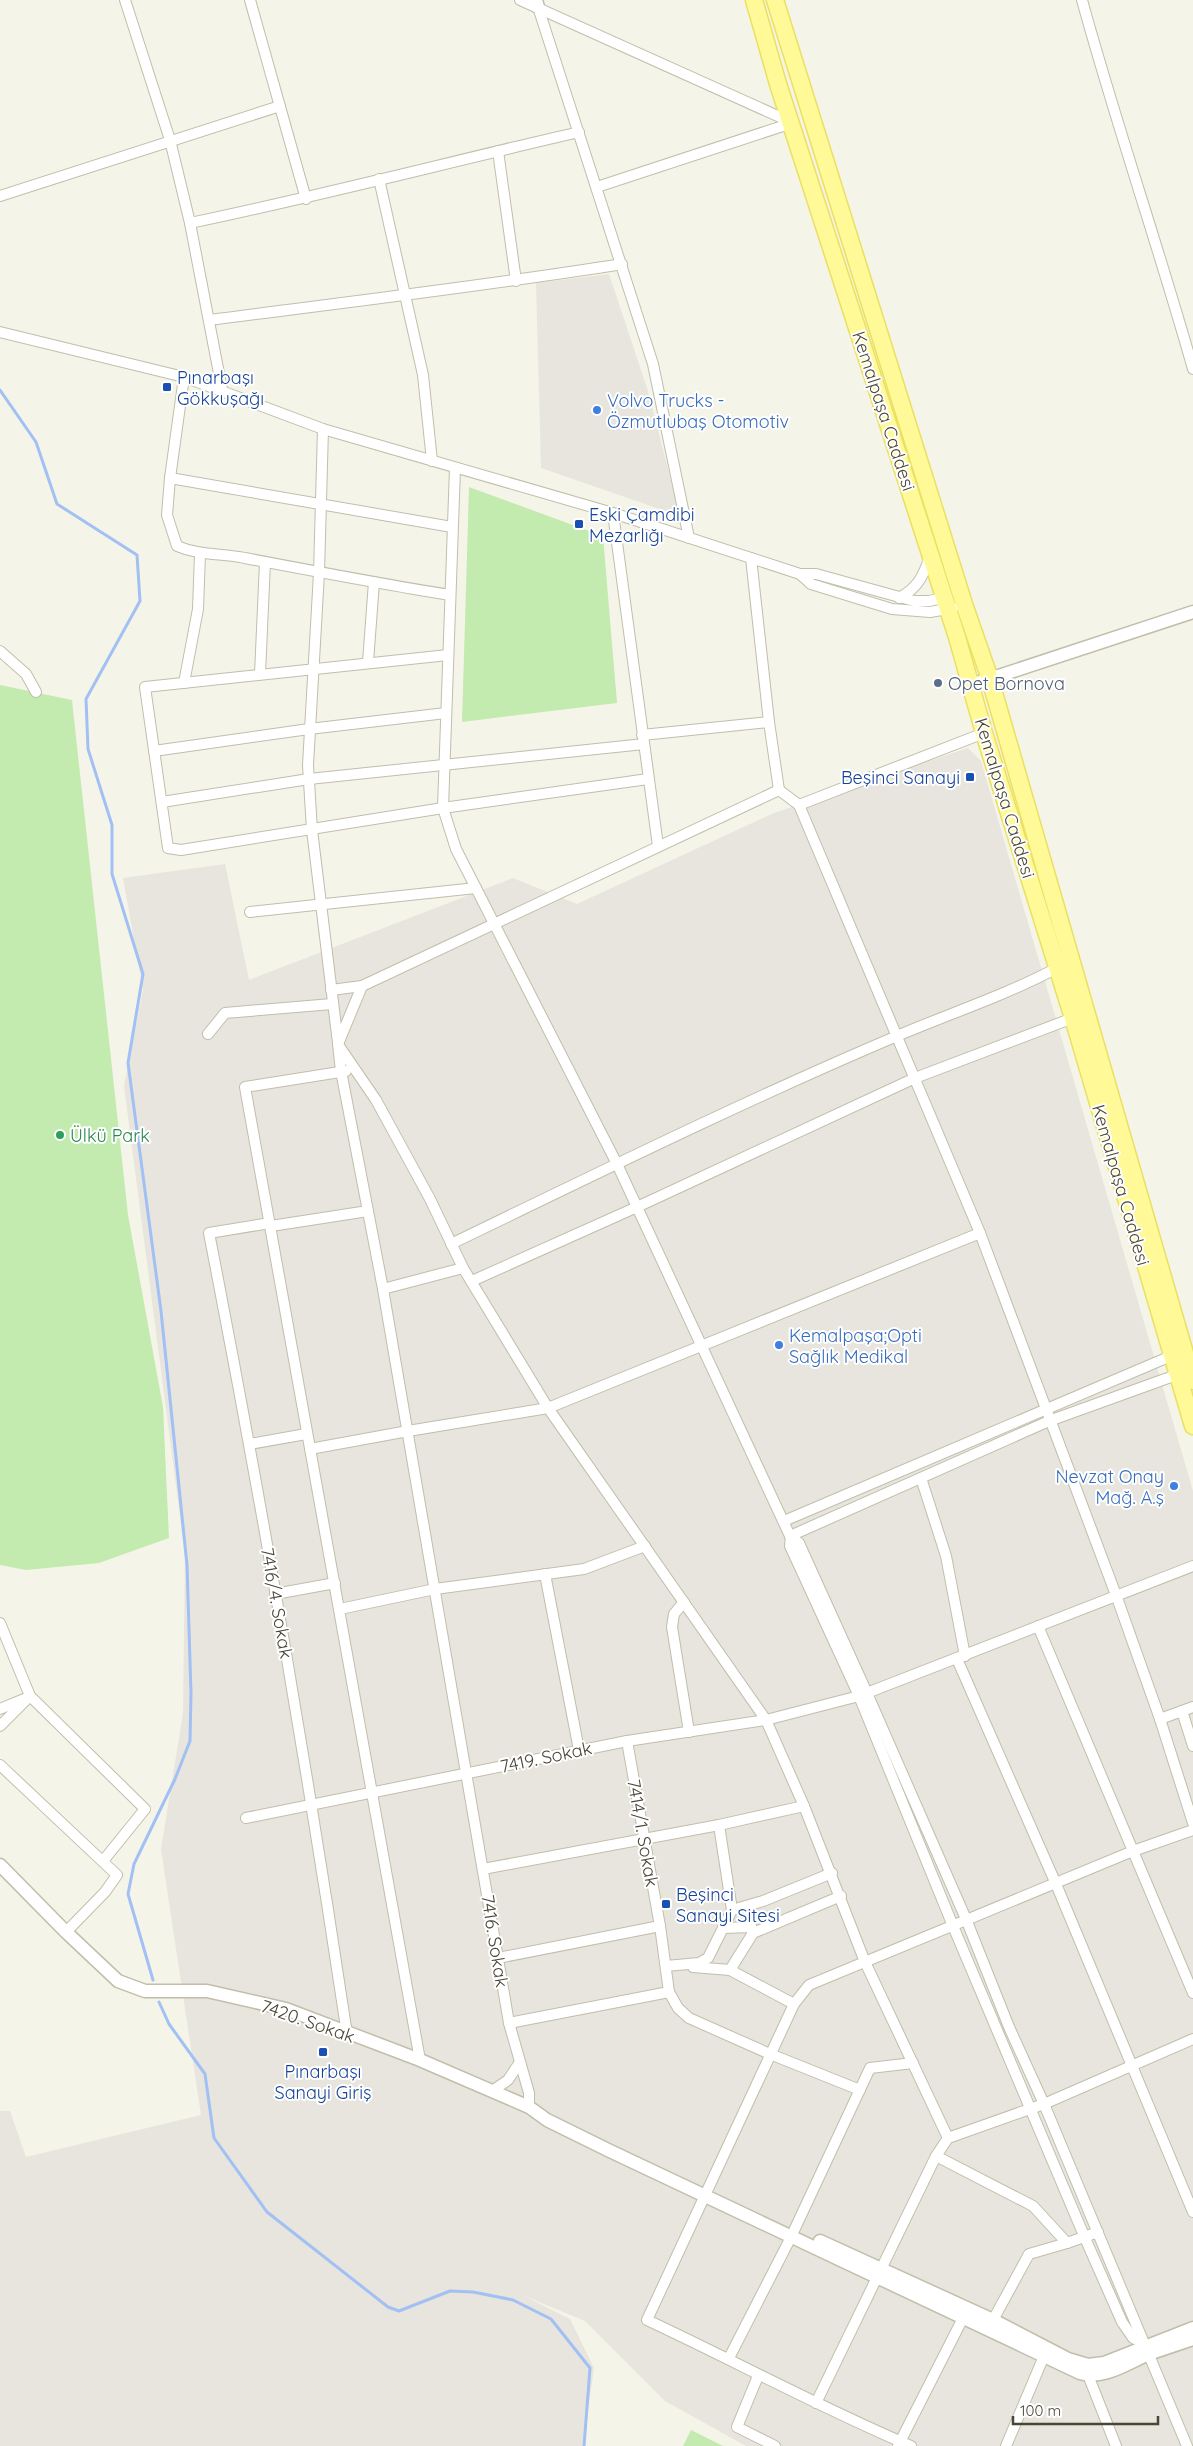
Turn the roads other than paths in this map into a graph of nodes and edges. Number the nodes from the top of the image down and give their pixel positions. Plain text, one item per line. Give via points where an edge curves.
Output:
1 (125, 0) edge
2 (250, 0) edge
3 (520, 0) edge
4 (754, 0) edge
5 (775, 0) edge
6 (1082, 0) edge
7 (537, 3) edge
8 (280, 106) junction
9 (792, 123) junction
10 (579, 132) junction
11 (170, 140) junction
12 (498, 151) junction
13 (380, 179) junction
14 (597, 187) junction
15 (0, 196) edge
16 (306, 199) junction
17 (190, 223) junction
18 (622, 264) junction
19 (516, 281) junction
20 (406, 294) junction
21 (209, 320) junction
22 (0, 332) edge
23 (1193, 368) edge
24 (184, 377) junction
25 (222, 390) junction
26 (323, 429) junction
27 (432, 461) junction
28 (454, 468) junction
29 (170, 478) junction
30 (322, 504) junction
31 (613, 513) junction
32 (452, 527) junction
33 (690, 538) junction
34 (200, 554) junction
35 (931, 556) junction
36 (751, 558) junction
37 (264, 562) junction
38 (319, 573) junction
39 (800, 574) junction
40 (374, 582) junction
41 (450, 595) junction
42 (899, 598) junction
43 (962, 598) junction
44 (945, 604) junction
45 (1193, 612) edge
46 (0, 651) edge
47 (448, 655) junction
48 (368, 662) junction
49 (313, 668) junction
50 (260, 674) junction
51 (990, 679) junction
52 (184, 683) junction
53 (971, 685) junction
54 (36, 692) dead end
55 (446, 713) junction
56 (769, 722) junction
57 (309, 729) junction
58 (984, 733) junction
59 (643, 739) junction
60 (154, 751) junction
61 (444, 764) junction
62 (309, 779) junction
63 (648, 779) junction
64 (779, 790) junction
65 (162, 802) junction
66 (800, 805) junction
67 (443, 808) junction
68 (312, 830) junction
69 (658, 846) junction
70 (476, 888) junction
71 (320, 903) junction
72 (250, 912) dead end
73 (494, 923) junction
74 (1058, 968) junction
75 (362, 986) junction
76 (330, 990) junction
77 (332, 1004) junction
78 (1073, 1018) junction
79 (208, 1034) dead end
80 (897, 1036) junction
81 (339, 1044) junction
82 (356, 1069) junction
83 (341, 1071) junction
84 (915, 1078) junction
85 (617, 1164) junction
86 (637, 1207) junction
87 (368, 1211) junction
88 (270, 1224) junction
89 (980, 1233) junction
90 (451, 1244) junction
91 (463, 1268) junction
92 (472, 1281) junction
93 (383, 1289) junction
94 (703, 1347) junction
95 (1171, 1356) junction
96 (1186, 1377) edge
97 (548, 1408) junction
98 (1046, 1410) junction
99 (1049, 1421) junction
100 (1193, 1426) edge
101 (408, 1431) junction
102 (306, 1434) junction
103 (250, 1444) junction
104 (310, 1450) junction
105 (921, 1478) junction
106 (784, 1521) junction
107 (790, 1536) junction
108 (645, 1546) junction
109 (1193, 1566) edge
110 (545, 1574) junction
111 (335, 1583) junction
112 (435, 1589) junction
113 (275, 1594) junction
114 (1116, 1595) junction
115 (684, 1602) junction
116 (340, 1609) junction
117 (0, 1623) edge
118 (1038, 1626) junction
119 (961, 1658) junction
120 (863, 1694) junction
121 (30, 1696) junction
122 (1193, 1707) edge
123 (0, 1710) edge
124 (1182, 1711) junction
125 (1160, 1719) junction
126 (766, 1720) junction
127 (0, 1726) edge
128 (689, 1732) junction
129 (627, 1741) junction
130 (1193, 1746) edge
131 (579, 1750) junction
132 (0, 1765) edge
133 (466, 1774) junction
134 (371, 1793) junction
135 (313, 1804) junction
136 (804, 1806) junction
137 (246, 1818) dead end
138 (1193, 1823) edge
139 (719, 1825) junction
140 (1193, 1830) edge
141 (644, 1838) junction
142 (1133, 1851) junction
143 (103, 1861) junction
144 (0, 1865) edge
145 (483, 1869) junction
146 (832, 1873) junction
147 (1056, 1884) junction
148 (841, 1896) junction
149 (747, 1906) junction
150 (732, 1910) junction
151 (966, 1919) junction
152 (660, 1926) junction
153 (953, 1926) junction
154 (723, 1928) junction
155 (752, 1930) junction
156 (66, 1932) junction
157 (498, 1958) junction
158 (865, 1962) junction
159 (666, 1966) junction
160 (730, 1970) junction
161 (669, 1992) junction
162 (1193, 1993) edge
163 (794, 2004) junction
164 (509, 2023) junction
165 (347, 2034) junction
166 (1193, 2039) edge
167 (770, 2054) junction
168 (420, 2060) junction
169 (520, 2062) junction
170 (912, 2063) junction
171 (1131, 2066) junction
172 (860, 2090) junction
173 (492, 2091) junction
174 (1044, 2104) junction
175 (529, 2107) junction
176 (1031, 2109) junction
177 (948, 2138) junction
178 (936, 2156) junction
179 (708, 2193) junction
180 (1193, 2212) edge
181 (1098, 2232) junction
182 (793, 2234) junction
183 (1085, 2238) junction
184 (1067, 2243) junction
185 (879, 2273) junction
186 (963, 2318) junction
187 (993, 2320) junction
188 (1193, 2328) edge
189 (1193, 2339) edge
190 (1147, 2348) junction
191 (1044, 2356) junction
192 (729, 2358) junction
193 (1088, 2375) junction
194 (758, 2376) junction
195 (816, 2403) junction
196 (899, 2444) edge
197 (775, 2446) edge
198 (911, 2446) edge
199 (1006, 2446) edge
200 (1116, 2446) edge
201 (1187, 2446) edge

1 - 11 street
2 - 8 street
3 - 7 street
4 - 9 main road, Kemalpaşa Caddesi
5 - 43 main road, Kemalpaşa Caddesi
6 - 23 street
7 - 9 street
7 - 10 street
8 - 11 street
8 - 16 street
9 - 14 street
9 - 35 main road, Kemalpaşa Caddesi
10 - 12 street
10 - 14 street
11 - 15 street
11 - 17 street
12 - 13 street
12 - 19 street
13 - 16 street
13 - 20 street
14 - 18 street
16 - 17 street
17 - 21 street
18 - 19 street
18 - 33 street via 653,364
19 - 20 street
20 - 21 street
20 - 27 street via 423,375
21 - 25 street
22 - 24 street
24 - 25 street
24 - 29 street
25 - 26 street
26 - 27 street
26 - 30 street, 7416. Sokak
27 - 28 street
28 - 31 street
28 - 32 street
29 - 30 street
29 - 34 street via 167,515 170,529 178,546
30 - 32 street
30 - 38 street, 7416. Sokak
31 - 33 street
31 - 59 street
32 - 41 street
33 - 36 street
34 - 37 street
34 - 52 street via 198,609
35 - 42 street via 919,584
35 - 44 main road, Kemalpaşa Caddesi
36 - 39 street
36 - 56 street
37 - 38 street
37 - 50 street
38 - 40 street
38 - 49 street, 7416. Sokak
39 - 42 street via 816,574
39 - 44 street via 811,584 892,609 914,612
40 - 41 street
40 - 48 street
41 - 47 street
42 - 44 street
43 - 44 main road
43 - 51 main road, Kemalpaşa Caddesi
44 - 53 main road, Kemalpaşa Caddesi
45 - 51 street
46 - 54 street via 26,674
47 - 48 street
47 - 55 street
48 - 49 street
49 - 50 street
49 - 57 street, 7416. Sokak
50 - 52 street
51 - 53 street
51 - 96 main road, Kemalpaşa Caddesi
52 - 60 street via 145,687
53 - 58 main road, Kemalpaşa Caddesi
55 - 57 street
55 - 61 street
56 - 59 street
56 - 64 street
57 - 60 street
57 - 62 street, 7416. Sokak
58 - 66 street
58 - 74 main road, Kemalpaşa Caddesi
59 - 61 street
59 - 63 street
60 - 65 street
61 - 62 street
61 - 67 street
62 - 65 street
62 - 68 street, 7416. Sokak
63 - 67 street
63 - 69 street
64 - 66 street
64 - 69 street
65 - 68 street via 168,848 181,850
66 - 80 street
67 - 68 street
67 - 70 street via 456,849
68 - 71 street, 7416. Sokak
69 - 73 street
70 - 71 street
70 - 73 street
71 - 72 street
71 - 76 street, 7416. Sokak
73 - 75 street
73 - 85 street
74 - 78 main road, Kemalpaşa Caddesi
74 - 80 street via 1026,985
75 - 76 street
75 - 81 street
76 - 77 street, 7416. Sokak
77 - 79 street via 225,1013
77 - 81 street, 7416. Sokak
78 - 84 street
78 - 95 main road, Kemalpaşa Caddesi
80 - 84 street
80 - 85 street
81 - 82 street
81 - 83 street, 7416. Sokak
82 - 83 street
82 - 90 street via 430,1199
83 - 87 street, 7416. Sokak
83 - 88 street via 245,1087
84 - 86 street
84 - 89 street
85 - 86 street
85 - 90 street
86 - 92 street
86 - 94 street
87 - 88 street
87 - 93 street, 7416. Sokak
88 - 102 street
88 - 103 street, 7416/4. Sokak via 209,1233
89 - 94 street
89 - 98 street
90 - 91 street
91 - 92 street
91 - 93 street
92 - 97 street
93 - 101 street, 7416. Sokak
94 - 97 street
94 - 106 street
95 - 96 main road, Kemalpaşa Caddesi
95 - 98 street
96 - 99 street
96 - 100 main road, Kemalpaşa Caddesi
97 - 101 street
97 - 108 street
98 - 99 street
98 - 106 street
99 - 105 street
99 - 114 street
101 - 104 street
101 - 112 street, 7416. Sokak
102 - 103 street
102 - 104 street
103 - 113 street, 7416/4. Sokak
104 - 111 street
105 - 107 street
105 - 119 street via 946,1556
106 - 107 street
107 - 120 street via 799,1543
108 - 110 street via 584,1569
108 - 115 street
109 - 114 street, 7419. Sokak
110 - 112 street
110 - 131 street
111 - 113 street
111 - 116 street
112 - 116 street
112 - 133 street, 7416. Sokak
113 - 135 street, 7416/4. Sokak
114 - 118 street, 7419. Sokak
114 - 125 street
115 - 126 street
115 - 128 street via 674,1614 672,1627
116 - 134 street
117 - 121 street
118 - 119 street, 7419. Sokak
118 - 142 street
119 - 120 street, 7419. Sokak
119 - 147 street
120 - 126 street, 7419. Sokak
120 - 151 street
120 - 153 street
121 - 123 street
121 - 127 street
121 - 143 street via 145,1809
122 - 124 street
124 - 125 street
124 - 130 street
125 - 138 street
126 - 128 street, 7419. Sokak
126 - 136 street
128 - 129 street, 7419. Sokak
129 - 131 street, 7419. Sokak
129 - 141 street, 7414/1. Sokak
131 - 133 street, 7419. Sokak
132 - 143 street
133 - 134 street, 7419. Sokak
133 - 145 street, 7416. Sokak
134 - 135 street, 7419. Sokak
134 - 168 street
135 - 137 street, 7419. Sokak
135 - 165 street, 7416/4. Sokak
136 - 139 street
136 - 146 street
139 - 141 street
139 - 150 street
140 - 142 street
141 - 145 street
141 - 152 street, 7414/1. Sokak
142 - 147 street
142 - 162 street
143 - 156 street via 117,1875
144 - 156 street, 7420. Sokak
145 - 157 street, 7416. Sokak
146 - 148 street
146 - 149 street
147 - 151 street
147 - 171 street
148 - 155 street
148 - 158 street
149 - 150 street
149 - 155 street
150 - 154 street
151 - 153 street
151 - 174 street
152 - 157 street
152 - 159 street, 7414/1. Sokak
153 - 158 street
153 - 176 street
154 - 155 street
154 - 159 street via 708,1958 699,1964
155 - 160 street
156 - 165 street, 7420. Sokak via 118,1981 136,1988 145,1991 207,1991 286,2009
157 - 164 street, 7416. Sokak
158 - 163 street via 809,1985
158 - 170 street
159 - 160 street
159 - 161 street, 7414/1. Sokak
160 - 163 street
161 - 164 street
161 - 167 street via 688,2018
163 - 167 street
164 - 169 street, 7416. Sokak
165 - 168 street, 7420. Sokak
166 - 171 street
167 - 172 street
167 - 179 street
168 - 173 street, 7420. Sokak
169 - 173 street via 508,2080
169 - 175 street, 7416. Sokak via 529,2093
170 - 172 street via 870,2068
170 - 177 street
171 - 174 street
171 - 180 street
172 - 182 street
173 - 175 street, 7420. Sokak
174 - 176 street
174 - 181 street
175 - 179 street, 7420. Sokak via 551,2113
176 - 177 street
176 - 183 street
177 - 178 street
178 - 184 street via 1033,2206
178 - 185 street
179 - 182 street, 7420. Sokak
179 - 192 street via 647,2320
181 - 183 street
181 - 190 street
182 - 185 street, 7420. Sokak
182 - 192 street
183 - 184 street
183 - 190 street via 1122,2322 1133,2338
184 - 187 street via 1029,2254
185 - 186 street
185 - 187 street
185 - 195 street
186 - 191 street
186 - 196 street
187 - 190 street via 1068,2359 1088,2365 1104,2363
188 - 190 street
189 - 190 street
190 - 193 street via 1110,2372
190 - 201 street
191 - 193 street
191 - 199 street
192 - 194 street
193 - 200 street
194 - 195 street
194 - 197 street via 737,2427
195 - 196 street
196 - 198 street

